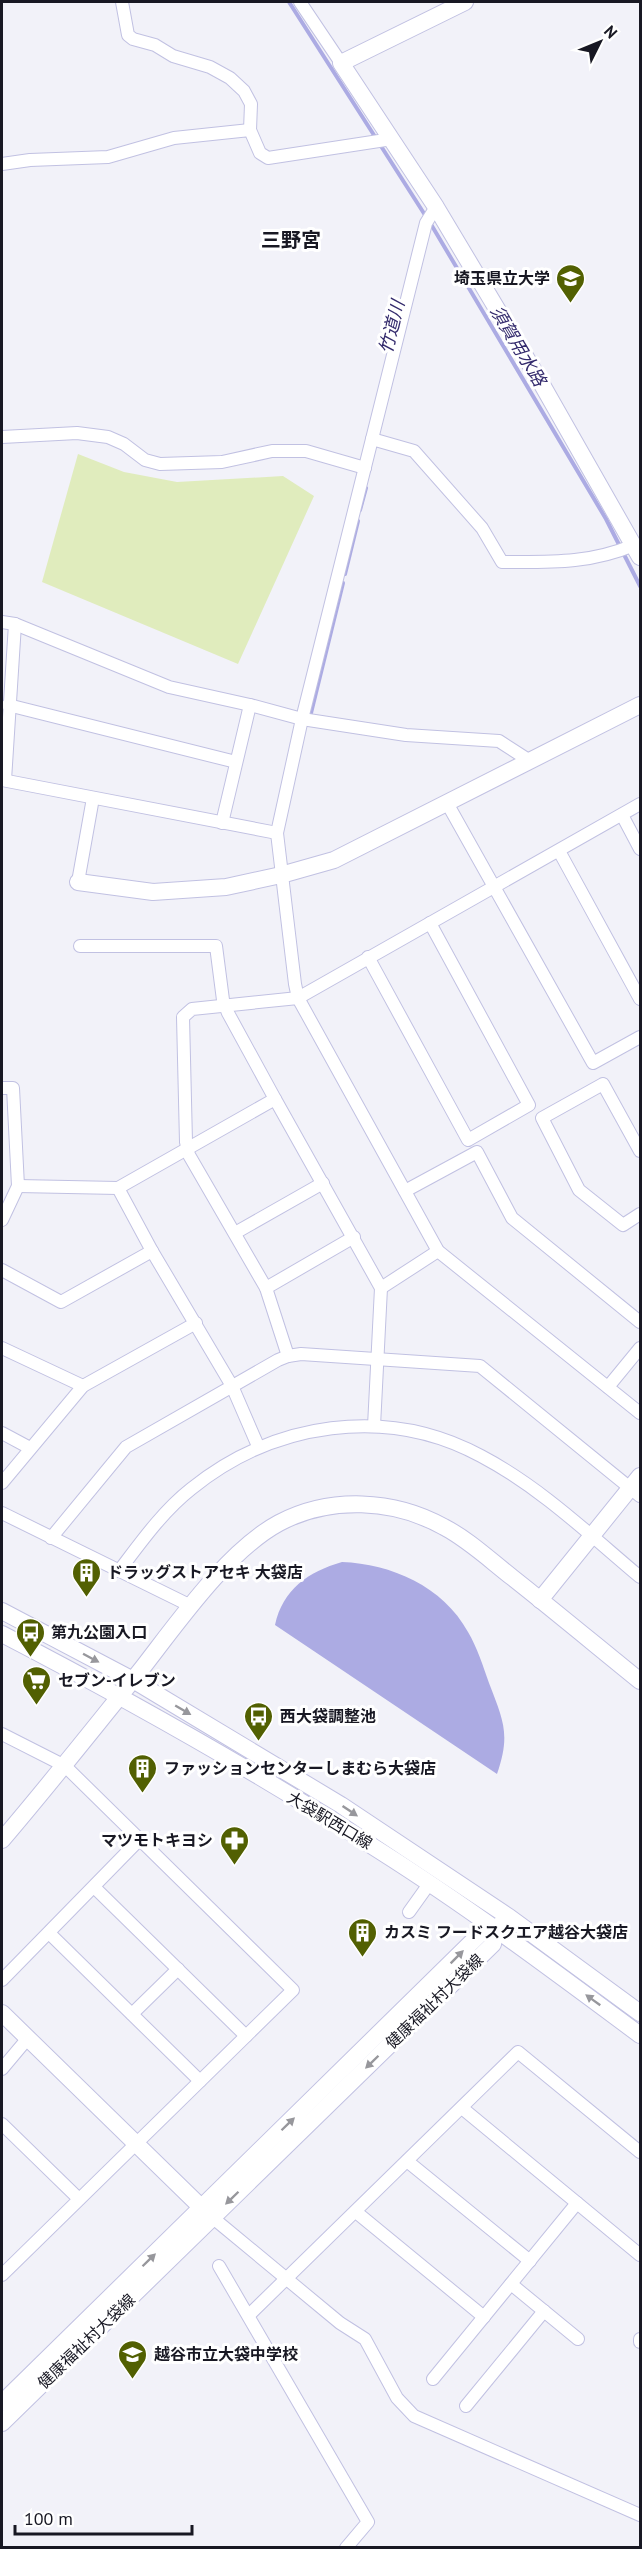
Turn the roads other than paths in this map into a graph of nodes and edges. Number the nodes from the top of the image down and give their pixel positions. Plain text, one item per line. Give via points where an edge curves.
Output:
1 (122, 2) edge
2 (300, 2) edge
3 (465, 2) edge
4 (341, 63) junction
5 (250, 130) junction
6 (392, 139) junction
7 (2, 164) edge
8 (436, 207) junction
9 (2, 437) edge
10 (372, 439) junction
11 (365, 468) junction
12 (637, 551) edge
13 (2, 622) edge
14 (15, 624) junction
15 (8, 705) junction
16 (250, 705) junction
17 (640, 708) edge
18 (302, 719) junction
19 (530, 761) junction
20 (236, 762) junction
21 (3, 780) edge
22 (93, 798) junction
23 (447, 803) junction
24 (640, 804) edge
25 (622, 815) junction
26 (222, 823) junction
27 (277, 833) junction
28 (640, 849) edge
29 (559, 851) junction
30 (281, 875) junction
31 (78, 882) joint
32 (493, 887) junction
33 (430, 923) junction
34 (80, 946) dead end
35 (368, 957) junction
36 (298, 998) junction
37 (640, 999) edge
38 (225, 1007) junction
39 (640, 1036) edge
40 (2, 1088) edge
41 (275, 1099) junction
42 (188, 1149) junction
43 (640, 1151) edge
44 (323, 1183) junction
45 (18, 1186) junction
46 (118, 1188) junction
47 (405, 1191) junction
48 (640, 1214) edge
49 (2, 1220) edge
50 (235, 1233) junction
51 (354, 1237) junction
52 (152, 1251) junction
53 (438, 1251) junction
54 (2, 1270) edge
55 (266, 1288) junction
56 (381, 1288) junction
57 (640, 1322) edge
58 (196, 1323) junction
59 (2, 1348) edge
60 (640, 1348) edge
61 (288, 1356) junction
62 (380, 1358) junction
63 (83, 1386) junction
64 (231, 1386) junction
65 (608, 1387) junction
66 (640, 1413) edge
67 (374, 1426) junction
68 (2, 1433) edge
69 (258, 1446) junction
70 (30, 1448) junction
71 (2, 1483) edge
72 (637, 1487) edge
73 (2, 1514) edge
74 (592, 1537) junction
75 (51, 1538) junction
76 (119, 1571) junction
77 (640, 1577) edge
78 (540, 1600) junction
79 (191, 1606) junction
80 (2, 1611) edge
81 (2, 1634) edge
82 (133, 1680) junction
83 (640, 1681) edge
84 (120, 1695) junction
85 (2, 1734) edge
86 (65, 1766) junction
87 (2, 1840) edge
88 (139, 1840) junction
89 (429, 1884) junction
90 (94, 1887) junction
91 (409, 1912) dead end
92 (509, 1917) junction
93 (496, 1929) junction
94 (49, 1933) junction
95 (178, 1969) junction
96 (2, 1980) edge
97 (2, 2013) edge
98 (640, 2013) edge
99 (132, 2014) junction
100 (640, 2035) edge
101 (246, 2036) junction
102 (28, 2038) junction
103 (2, 2069) edge
104 (200, 2081) junction
105 (462, 2108) junction
106 (2, 2124) edge
107 (135, 2145) junction
108 (640, 2152) edge
109 (407, 2161) junction
110 (79, 2199) junction
111 (577, 2203) junction
112 (356, 2212) junction
113 (207, 2213) junction
114 (640, 2255) edge
115 (530, 2261) junction
116 (219, 2265) dead end
117 (3, 2270) edge
118 (286, 2280) junction
119 (511, 2284) junction
120 (544, 2311) junction
121 (249, 2315) junction
122 (484, 2317) junction
123 (578, 2339) dead end
124 (433, 2379) dead end
125 (2, 2403) edge
126 (466, 2406) dead end
127 (2, 2423) edge
128 (640, 2515) edge
129 (346, 2547) edge

1 - 5 street via 128,35 133,39 210,67 244,91 251,104
2 - 4 street
3 - 4 street
4 - 6 street
5 - 6 street via 260,153 268,158
5 - 7 street via 174,138 108,157
6 - 8 street
8 - 10 street via 426,223
8 - 12 street
9 - 11 street via 77,433 108,437 145,460 160,464 222,462 272,451 306,452
10 - 11 street
10 - 12 street via 414,451 482,528 502,562 581,561
11 - 18 street
13 - 14 street
14 - 15 street
14 - 16 street via 169,687
15 - 20 street
15 - 21 street
16 - 18 street
16 - 20 street
17 - 19 street
18 - 19 street via 406,735 499,741
18 - 27 street
19 - 23 street
20 - 26 street
21 - 22 street
22 - 26 street
22 - 31 street
23 - 30 street via 334,860
23 - 32 street
24 - 25 street
25 - 28 street
25 - 29 street
26 - 27 street
27 - 30 street
29 - 32 street
29 - 37 street
30 - 31 street via 226,886 153,892
30 - 36 street
32 - 33 street
32 - 39 street via 593,1063
33 - 35 street
33 - 35 street via 529,1105 468,1140
34 - 38 street via 216,946
35 - 36 street
36 - 38 street
36 - 47 street
38 - 41 street
38 - 42 street via 192,1009 183,1017
40 - 45 street via 13,1088
41 - 42 street
41 - 44 street
42 - 46 street
42 - 50 street
43 - 48 street via 603,1084 542,1118 579,1190 623,1224
44 - 50 street
44 - 51 street
45 - 46 street
45 - 49 street
46 - 52 street
47 - 53 street
47 - 57 street via 477,1152 512,1218
50 - 55 street
51 - 55 street
51 - 56 street
52 - 54 street via 61,1302
52 - 58 street
53 - 56 street
53 - 65 street
55 - 61 street
56 - 62 street
58 - 63 street
58 - 64 street
59 - 63 street
60 - 65 street
61 - 62 street
61 - 64 street
62 - 67 street
62 - 72 street via 480,1366
63 - 70 street
64 - 69 street
64 - 75 street via 126,1447
65 - 66 street
67 - 69 street via 327,1428
67 - 74 street via 421,1433 483,1456 530,1487
68 - 70 street
69 - 76 street via 210,1474 181,1497
70 - 71 street
72 - 74 street
73 - 75 street
74 - 77 street
74 - 78 street
75 - 76 street
76 - 79 street
78 - 79 street via 445,1527 410,1512 374,1504 311,1510 279,1523 253,1542
78 - 83 street
79 - 82 street
80 -> 82 street, 大袋駅西口線
81 - 84 street, 大袋駅西口線
82 - 84 street
82 -> 92 street, 大袋駅西口線 via 342,1805
84 - 86 street
84 - 89 street, 大袋駅西口線
85 - 86 street
86 - 87 street
86 - 88 street
88 - 90 street
88 - 101 street via 293,1990
89 - 91 street
89 - 93 street, 大袋駅西口線
90 - 94 street
90 - 95 street
92 - 93 street, 健康福祉村大袋線
92 - 98 street, 大袋駅西口線
100 -> 93 street, 大袋駅西口線
93 - 113 street, 健康福祉村大袋線 via 493,1944
94 - 96 street
94 - 99 street
95 - 99 street
95 - 101 street
97 - 102 street
99 - 104 street
101 - 104 street
102 - 103 street
102 - 107 street
104 - 107 street
105 - 108 street via 518,2052
105 - 109 street
105 - 111 street
106 - 110 street
107 - 110 street
107 - 113 street
109 - 112 street
109 - 115 street
110 - 117 street
111 - 114 street
111 - 115 street
112 - 118 street
112 - 122 street
113 - 118 street
125 -> 113 street, 健康福祉村大袋線
113 - 127 street, 健康福祉村大袋線
115 - 119 street
116 - 121 street
118 - 121 street
118 - 128 street via 365,2339 397,2398 414,2416
119 - 120 street
119 - 122 street
120 - 123 street
120 - 126 street
121 - 129 street via 368,2522
122 - 124 street

